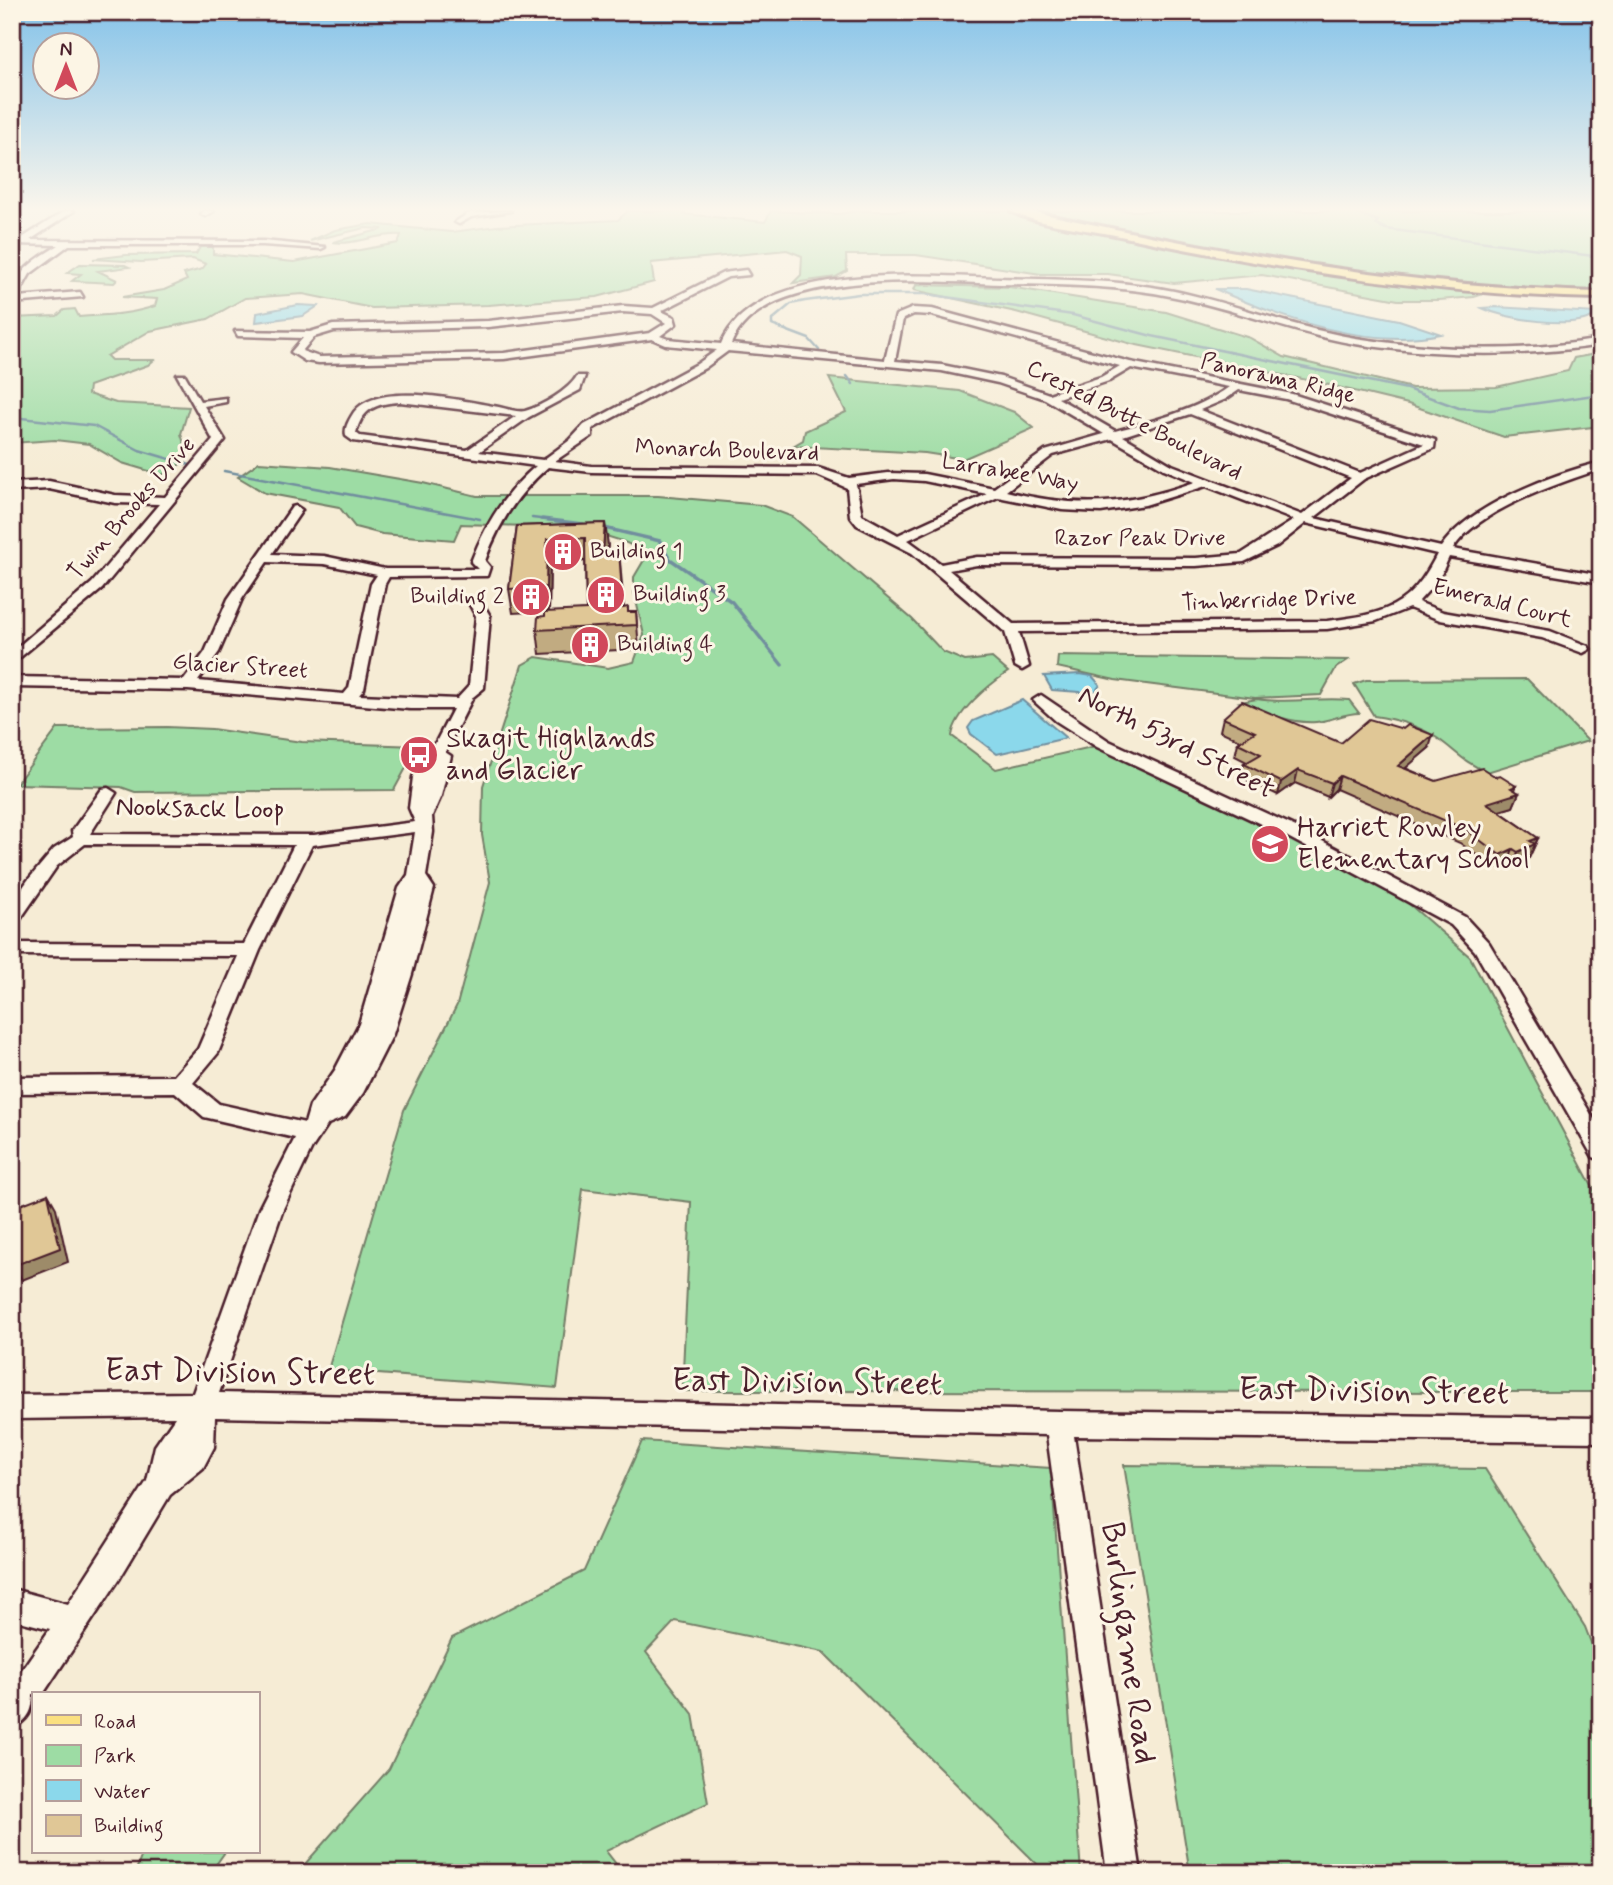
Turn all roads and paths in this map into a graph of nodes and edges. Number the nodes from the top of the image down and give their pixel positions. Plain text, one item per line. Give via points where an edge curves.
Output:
1 (678, 299) edge
2 (787, 299) edge
3 (1193, 299) edge
4 (654, 311) junction
5 (997, 330) joint
6 (238, 333) dead end
7 (311, 335) junction
8 (653, 336) junction
9 (1036, 341) joint
10 (1601, 342) edge
11 (725, 348) junction
12 (889, 364) junction
13 (1129, 365) junction
14 (181, 377) dead end
15 (581, 378) dead end
16 (1236, 387) junction
17 (1049, 397) junction
18 (222, 400) dead end
19 (199, 404) junction
20 (1193, 411) junction
21 (525, 415) junction
22 (1113, 434) junction
23 (1429, 440) joint
24 (470, 453) junction
25 (546, 463) junction
26 (1601, 465) edge
27 (1360, 477) junction
28 (848, 482) junction
29 (1204, 483) junction
30 (12, 487) edge
31 (996, 493) junction
32 (169, 501) junction
33 (296, 510) dead end
34 (1301, 519) junction
35 (898, 540) junction
36 (1444, 552) junction
37 (263, 558) junction
38 (939, 568) junction
39 (482, 570) junction
40 (385, 573) junction
41 (1599, 577) edge
42 (1410, 604) junction
43 (1010, 629) junction
44 (1583, 649) dead end
45 (12, 660) edge
46 (1021, 666) dead end
47 (12, 682) edge
48 (188, 685) junction
49 (348, 698) junction
50 (466, 699) junction
51 (1041, 700) dead end
52 (108, 793) dead end
53 (424, 821) junction
54 (82, 838) junction
55 (306, 839) junction
56 (12, 918) edge
57 (12, 949) edge
58 (250, 950) junction
59 (180, 1084) junction
60 (12, 1085) edge
61 (1592, 1119) edge
62 (315, 1126) junction
63 (1601, 1151) edge
64 (202, 1405) junction
65 (12, 1407) edge
66 (1059, 1423) junction
67 (1601, 1430) edge
68 (160, 1486) joint
69 (12, 1604) edge
70 (74, 1621) junction
71 (12, 1712) edge
72 (1124, 1873) edge

1 - 4 street
2 - 11 street via 759,314
3 - 10 street via 1331,337 1407,348 1537,349
4 - 7 street via 613,310 476,325 343,327
4 - 8 street via 667,315 671,324
5 - 9 street, Panorama Ridge via 991,337 1002,342
5 - 12 street, Panorama Ridge via 932,312 908,312 899,317
6 - 7 street
7 - 8 street via 297,347 299,356 332,360 504,356
8 - 11 street, Crested Butte Boulevard via 666,342
9 - 13 street, Panorama Ridge
11 - 12 street, Crested Butte Boulevard
11 - 25 street via 699,372 576,440
12 - 17 street, Crested Butte Boulevard via 981,375
13 - 16 street, Panorama Ridge
13 - 17 street via 1105,379
14 - 19 street, Twin Brooks Drive
15 - 21 street via 576,388
16 - 20 street
16 - 23 street, Panorama Ridge via 1288,396
17 - 22 street, Crested Butte Boulevard
18 - 19 street, Twin Brooks Drive
19 - 32 street, Twin Brooks Drive via 219,440
20 - 22 street
20 - 27 street
21 - 24 street
21 - 24 street, Monarch Boulevard via 452,402 383,401 368,404 351,427 350,434 358,439
22 - 29 street, Crested Butte Boulevard
22 - 31 street via 1049,453
23 - 27 street, Razor Peak Drive via 1430,446
24 - 25 street, Monarch Boulevard
25 - 28 street, Monarch Boulevard via 590,469 805,470
25 - 39 street via 518,490
26 - 36 street via 1499,508 1462,530
27 - 34 street, Razor Peak Drive
28 - 31 street, Larrabee Way via 901,476
28 - 35 street, Monarch Boulevard via 861,522
29 - 31 street, Larrabee Way via 1138,505 1107,508 1037,503
29 - 34 street, Crested Butte Boulevard
30 - 32 street via 50,485 115,499
31 - 35 street
32 - 45 street, Twin Brooks Drive via 97,586
33 - 37 street
34 - 36 street, Crested Butte Boulevard
34 - 38 street, Razor Peak Drive via 1244,558 1227,561 977,561
35 - 38 street, Monarch Boulevard
36 - 41 street, Crested Butte Boulevard
36 - 42 street via 1431,581
37 - 40 street via 324,560
37 - 48 street via 235,599 212,652
38 - 43 street, Monarch Boulevard
39 - 40 street
39 - 50 street via 477,605 483,616 480,665 476,688
40 - 49 street via 378,584 356,689
42 - 43 street, Timberridge Drive via 1364,620 1327,625
42 - 44 street, Emerald Court via 1440,616 1545,634
43 - 46 street
47 - 48 street, Glacier Street
48 - 49 street, Glacier Street
49 - 50 street, Glacier Street
50 - 53 street via 443,744
51 - 61 street, North 53rd Street via 1102,744 1290,831 1458,921 1482,947
52 - 54 street via 81,831
53 - 55 street, Nooksack Loop
53 - 62 street via 417,876 425,888 373,1056 338,1111
54 - 55 street, Nooksack Loop
54 - 56 street, Nooksack Loop via 55,857
55 - 58 street
57 - 58 street
58 - 59 street via 207,1053
59 - 60 street
59 - 62 street via 212,1111
61 - 63 street, North 53rd Street
62 - 64 street via 271,1209
64 - 65 street, East Division Street
64 - 66 street, East Division Street
64 - 68 street via 201,1447 193,1460
66 - 67 street, East Division Street
66 - 72 street, Burlingame Road
68 - 70 street
69 - 70 street
70 - 71 street

